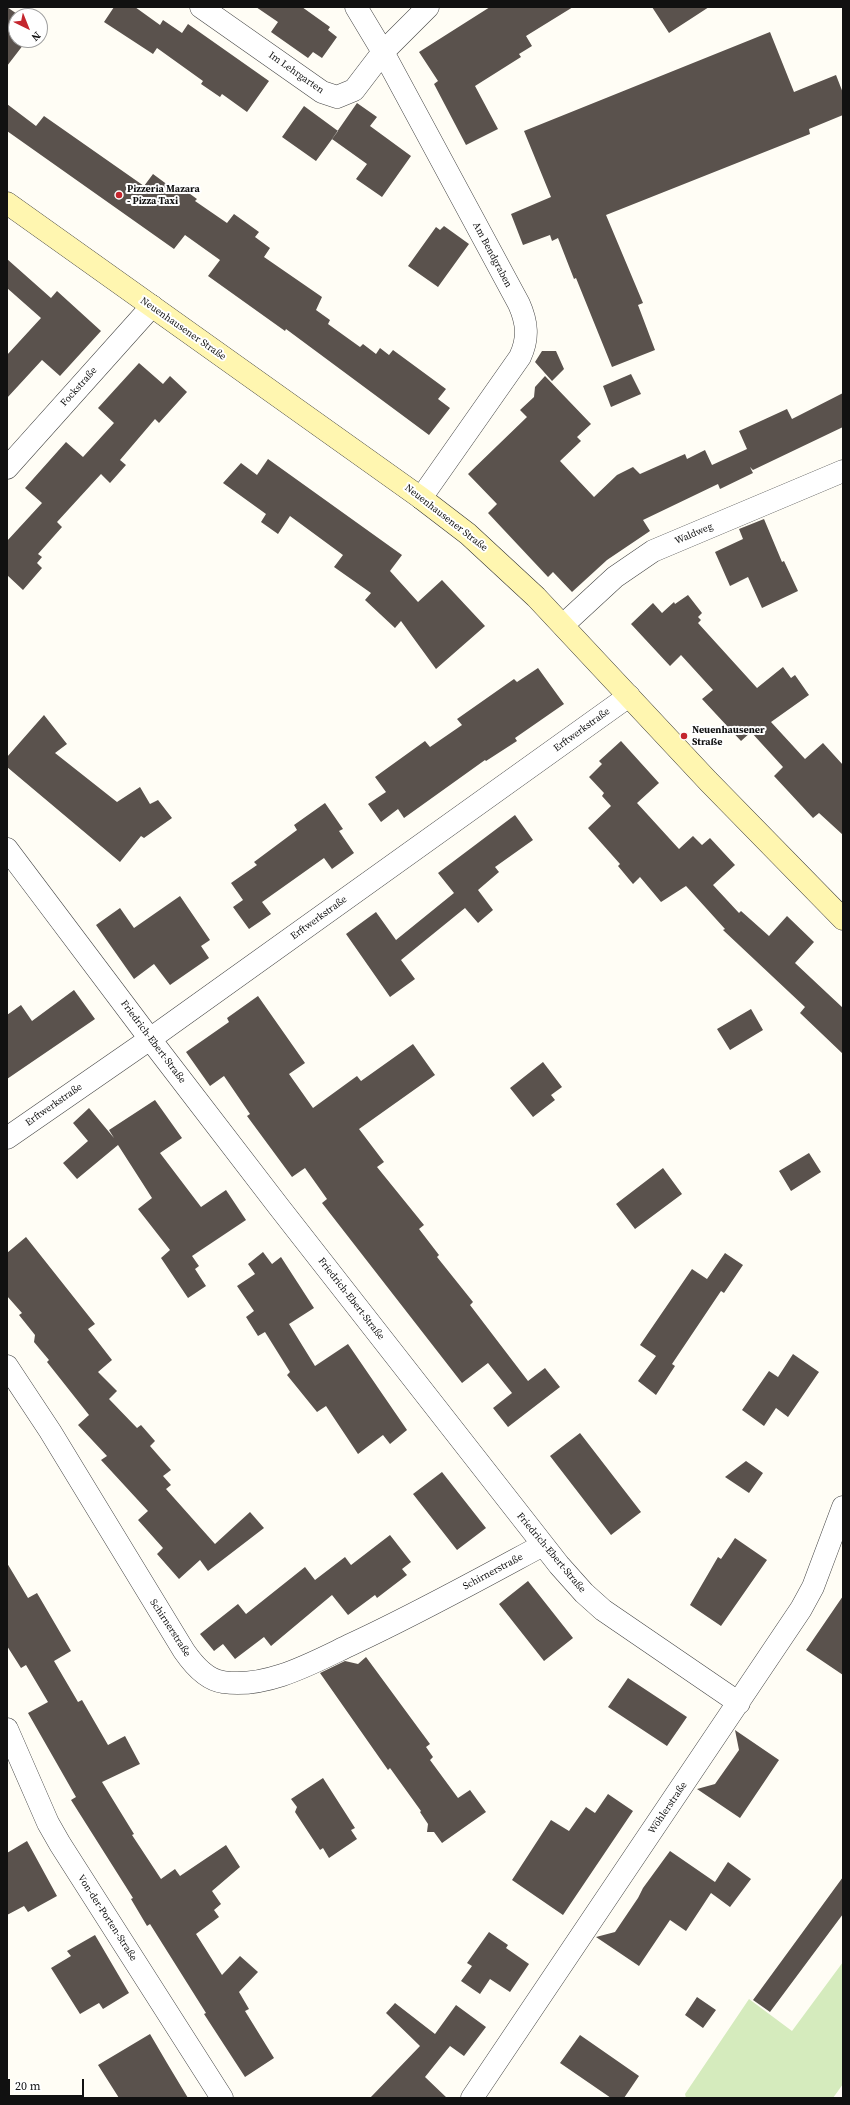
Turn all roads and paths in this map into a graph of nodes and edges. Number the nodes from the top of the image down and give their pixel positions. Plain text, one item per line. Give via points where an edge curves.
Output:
1 (201, 7) edge
2 (356, 7) edge
3 (428, 7) edge
4 (383, 52) junction
5 (7, 203) edge
6 (152, 306) junction
7 (7, 468) edge
8 (843, 471) edge
9 (421, 498) junction
10 (563, 625) junction
11 (629, 696) junction
12 (7, 849) edge
13 (843, 919) edge
14 (150, 1039) junction
15 (7, 1138) edge
16 (7, 1366) edge
17 (843, 1507) edge
18 (543, 1545) junction
19 (739, 1703) junction
20 (7, 1730) edge
21 (222, 2098) edge
22 (472, 2098) edge

1 - 4 street, Im Lehrgarten via 332,97 346,95 354,90
2 - 4 street, Am Bendgraben
3 - 4 street
4 - 9 street, Am Bendgraben via 519,304 526,330 526,341 520,357
5 - 6 main road, Neuenhausener Straße
6 - 7 street, Fockstraße
6 - 9 main road, Neuenhausener Straße
8 - 10 street, Waldweg via 653,551 615,577
9 - 10 main road, Neuenhausener Straße via 491,553
10 - 11 main road, Neuenhausener Straße
11 - 13 main road, Neuenhausener Straße
11 - 14 street, Erftwerkstraße
12 - 14 street, Friedrich-Ebert-Straße
14 - 15 street, Erftwerkstraße
14 - 18 street, Friedrich-Ebert-Straße
16 - 18 street, Schirnerstraße via 184,1651 200,1669 221,1682 255,1682 317,1660 424,1608
17 - 19 street, Wöhlerstraße via 813,1587
18 - 19 street, Friedrich-Ebert-Straße via 584,1593 603,1610
19 - 22 street, Wöhlerstraße
20 - 21 street, Von-der-Porten-Straße via 48,1823 60,1844

